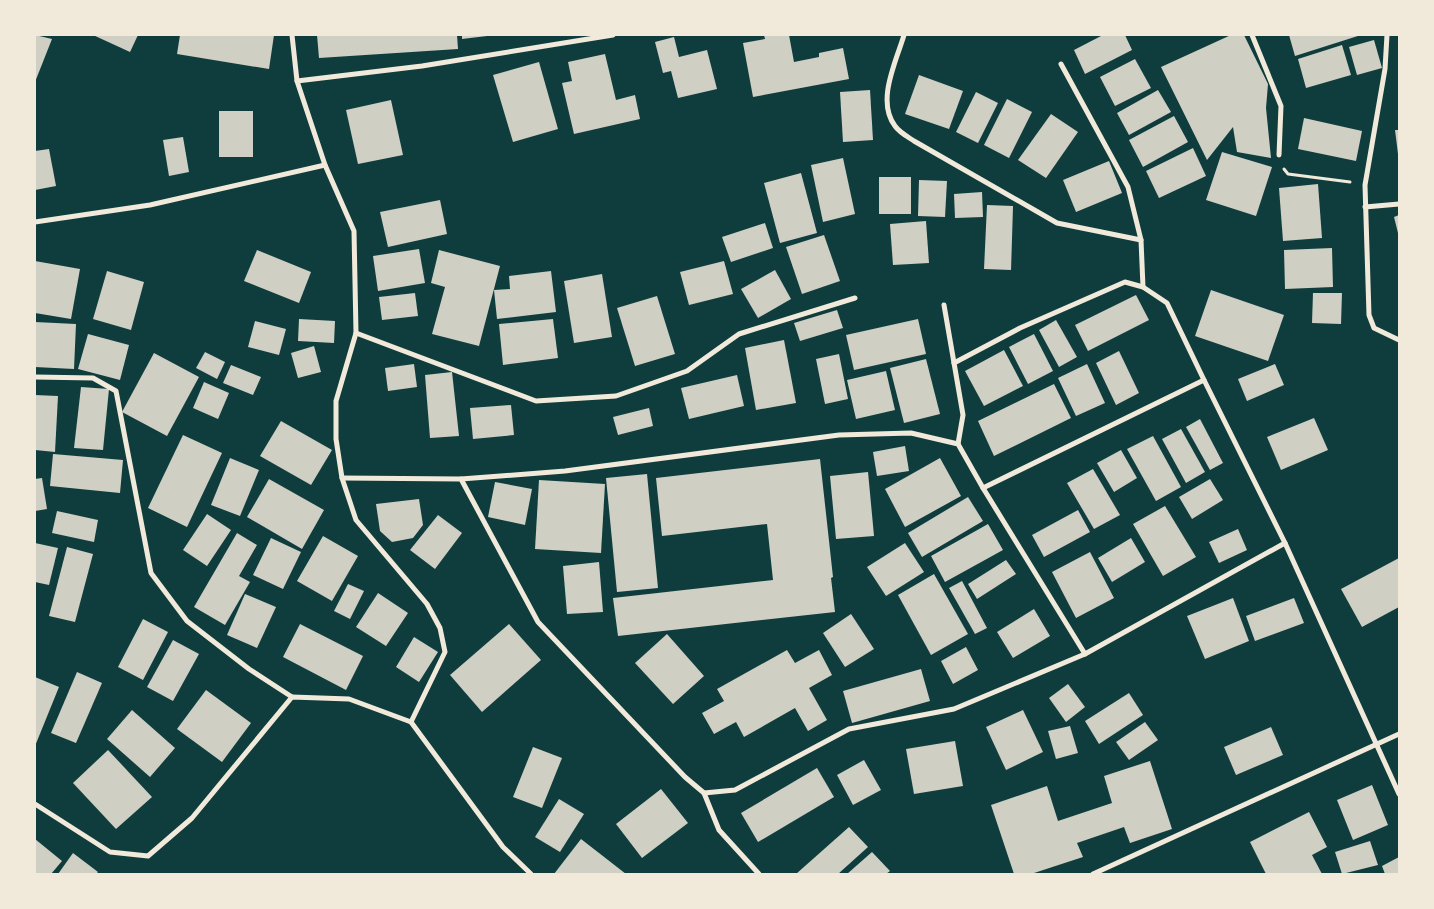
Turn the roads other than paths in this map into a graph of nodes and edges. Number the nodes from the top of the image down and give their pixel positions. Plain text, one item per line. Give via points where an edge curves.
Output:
1 (292, 35) edge
2 (613, 35) edge
3 (904, 35) edge
4 (1252, 35) edge
5 (1387, 35) edge
6 (1061, 64) dead end
7 (297, 81) junction
8 (1279, 155) road end
9 (324, 165) junction
10 (1399, 204) edge
11 (1365, 207) junction
12 (35, 222) edge
13 (1141, 240) junction
14 (1144, 287) junction
15 (855, 298) dead end
16 (944, 305) dead end
17 (356, 333) junction
18 (1399, 340) edge
19 (954, 363) junction
20 (35, 377) edge
21 (1204, 380) junction
22 (958, 444) junction
23 (342, 478) junction
24 (461, 479) junction
25 (984, 488) junction
26 (1285, 544) junction
27 (1085, 654) junction
28 (292, 697) junction
29 (411, 722) junction
30 (1399, 734) edge
31 (1377, 744) junction
32 (704, 793) junction
33 (1399, 794) edge
34 (35, 804) edge
35 (531, 874) edge
36 (759, 874) edge
37 (1093, 874) edge

1 - 7 street
2 - 7 street via 422,66
3 - 13 street via 887,93 887,108 895,127 1057,223
4 - 8 street via 1281,106
5 - 11 street via 1385,69 1365,185
6 - 13 street via 1128,187
7 - 9 street
9 - 12 street via 150,205
9 - 17 street via 354,231
10 - 11 street
11 - 18 street via 1370,322 1382,333
13 - 14 street
14 - 19 street via 1125,282 1020,328
14 - 21 street via 1167,303
15 - 17 street via 739,334 686,371 616,396 536,401
16 - 19 street
17 - 23 street via 336,401 336,439
19 - 22 street via 963,415
20 - 28 street via 93,378 116,391 151,573 187,621 249,669
21 - 25 street
21 - 26 street
22 - 24 street via 911,433 839,435 565,471
22 - 25 street
23 - 24 street
23 - 29 street via 356,520 427,604 440,628 445,652
24 - 32 street via 538,622
25 - 27 street
26 - 27 street
26 - 31 street
27 - 32 street via 954,709 849,729 735,790
28 - 29 street via 350,699
28 - 34 street via 192,818 148,856 110,852
29 - 35 street via 503,847
30 - 31 street
31 - 33 street
31 - 37 street
32 - 36 street via 719,830

